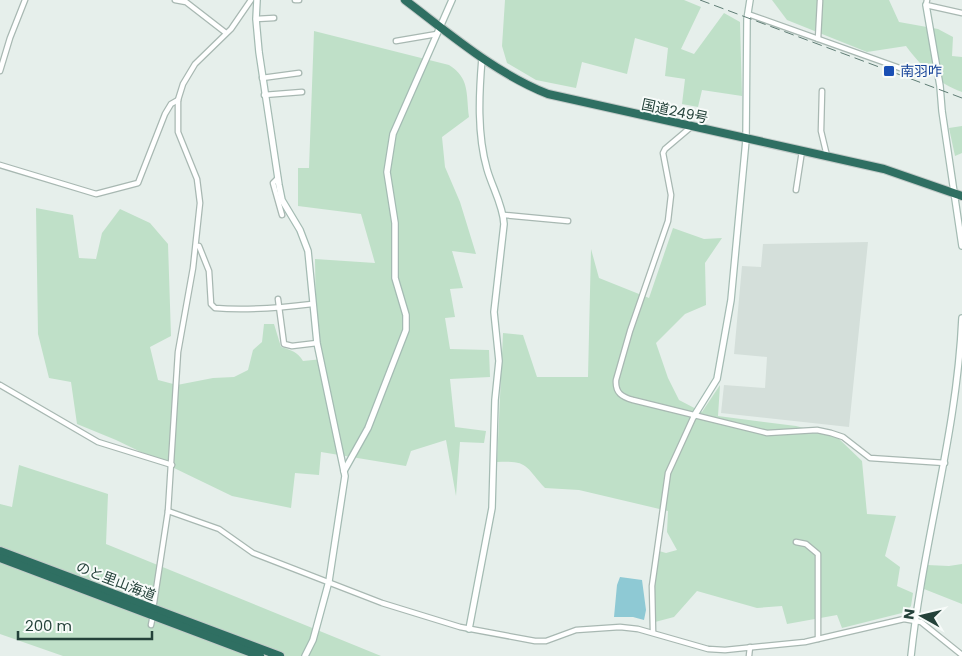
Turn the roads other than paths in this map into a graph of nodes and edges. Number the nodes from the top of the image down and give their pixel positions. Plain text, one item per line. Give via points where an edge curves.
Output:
1 (25, 0) edge
2 (175, 0) edge
3 (251, 0) edge
4 (257, 0) edge
5 (295, 0) edge
6 (299, 0) edge
7 (405, 0) edge
8 (452, 0) edge
9 (750, 0) edge
10 (820, 1) edge
11 (926, 3) edge
12 (962, 13) edge
13 (748, 14) junction
14 (274, 18) dead end
15 (256, 19) junction
16 (439, 30) junction
17 (226, 33) junction
18 (818, 39) junction
19 (396, 41) dead end
20 (482, 58) junction
21 (0, 71) edge
22 (938, 72) junction
23 (299, 73) dead end
24 (262, 78) junction
25 (822, 91) dead end
26 (302, 92) dead end
27 (264, 95) junction
28 (178, 100) junction
29 (690, 126) junction
30 (746, 140) junction
31 (802, 151) junction
32 (827, 156) junction
33 (0, 165) edge
34 (278, 178) junction
35 (796, 190) dead end
36 (958, 194) edge
37 (282, 215) dead end
38 (504, 216) junction
39 (568, 221) dead end
40 (196, 246) junction
41 (962, 246) edge
42 (278, 300) dead end
43 (312, 304) junction
44 (279, 308) junction
45 (962, 318) edge
46 (962, 337) edge
47 (317, 343) junction
48 (961, 364) edge
49 (0, 385) edge
50 (694, 416) junction
51 (945, 463) junction
52 (172, 465) junction
53 (344, 472) junction
54 (168, 511) junction
55 (796, 542) dead end
56 (0, 551) edge
57 (0, 558) edge
58 (329, 581) junction
59 (154, 603) dead end
60 (152, 620) dead end
61 (915, 620) junction
62 (151, 625) dead end
63 (469, 629) junction
64 (653, 632) junction
65 (818, 639) junction
66 (750, 648) junction
67 (962, 655) edge
68 (260, 656) edge
69 (280, 656) edge
70 (305, 656) edge
71 (749, 656) edge
72 (911, 656) edge

1 - 21 street
2 - 17 street via 186,2
3 - 17 street
4 - 15 street
5 - 6 street
7 - 16 highway, 国道249号
8 - 16 street
9 - 13 street
10 - 18 street
11 - 12 street
11 - 22 street
13 - 18 street
13 - 30 street
14 - 15 street
15 - 24 street
16 - 19 street
16 - 20 highway, 国道249号
16 - 53 street via 393,134 387,172 395,222 395,278 406,315 406,330 368,428
17 - 28 street via 195,64
18 - 22 street via 911,72
20 - 29 highway, 国道249号 via 510,77 548,94
20 - 38 street via 480,140
22 - 36 street
23 - 24 street
24 - 27 street
25 - 32 street via 821,132
26 - 27 street
27 - 34 street
28 - 33 street via 165,114 138,183 96,194
28 - 40 street via 178,132 197,179 200,197
29 - 30 highway, 国道249号
29 - 50 street via 663,153 671,194 668,221 630,331 616,384 619,394 625,398
30 - 31 highway, 国道249号
30 - 50 street via 722,360 717,379
31 - 32 highway, 国道249号
31 - 35 street
32 - 36 highway, 国道249号 via 907,176
34 - 37 street via 273,183
34 - 43 street via 282,200 308,251
36 - 41 street
38 - 39 street
38 - 63 street via 494,312 499,361 494,400 492,508
40 - 44 street via 199,246 208,267 211,304 215,308 245,311
40 - 52 street via 178,352
42 - 44 street
43 - 44 street
43 - 47 street
44 - 47 street via 284,344
45 - 46 street
46 - 48 street
47 - 53 street
48 - 51 street
49 - 52 street via 98,442
50 - 51 street via 767,433 817,430 843,437 870,458
50 - 64 street via 668,473 652,586
51 - 61 street via 919,584
52 - 54 street
53 - 58 street
54 - 58 street via 219,529 253,553
54 - 59 street
55 - 65 street via 806,544 818,554
56 - 69 highway, のと里山海道
57 - 68 highway, のと里山海道
58 - 63 street via 382,603
58 - 70 street via 313,640
60 - 62 street
61 - 65 street via 893,621
61 - 67 street
61 - 72 street
63 - 64 street via 540,642 576,630 620,627
64 - 66 street via 708,648
65 - 66 street
66 - 71 street

